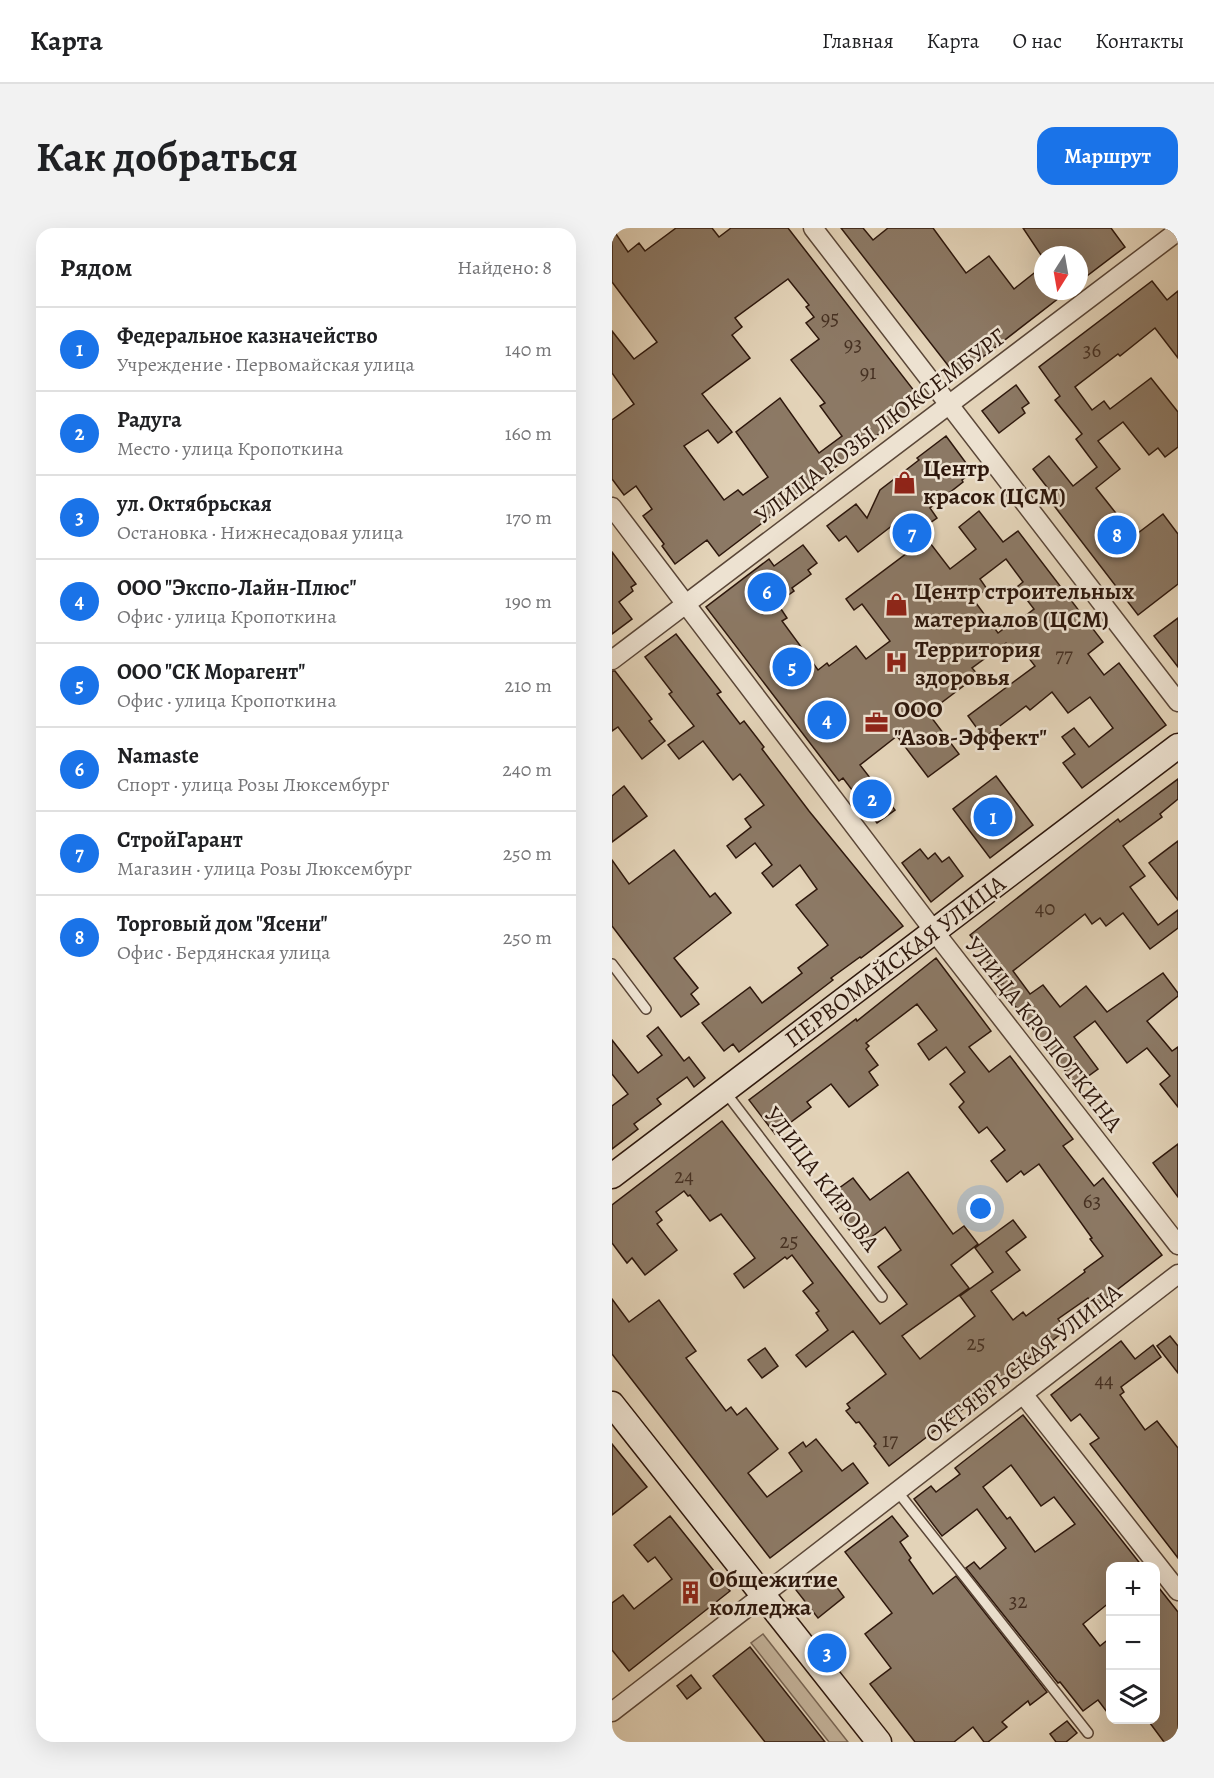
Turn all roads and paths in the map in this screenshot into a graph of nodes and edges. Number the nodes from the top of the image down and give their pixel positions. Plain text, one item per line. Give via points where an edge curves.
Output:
1 (813, 228) edge
2 (1178, 231) edge
3 (950, 404) junction
4 (612, 507) edge
5 (686, 604) junction
6 (612, 660) edge
7 (1178, 702) edge
8 (1178, 746) edge
9 (934, 931) junction
10 (612, 964) edge
11 (646, 1009) dead end
12 (724, 1091) junction
13 (612, 1176) edge
14 (1178, 1245) edge
15 (1178, 1274) edge
16 (882, 1297) dead end
17 (1023, 1394) junction
18 (612, 1404) edge
19 (897, 1491) junction
20 (1178, 1591) edge
21 (763, 1595) junction
22 (612, 1712) edge
23 (1088, 1733) dead end
24 (879, 1742) edge

1 - 3 street
2 - 3 street, УЛИЦА РОЗЫ ЛЮКСЕМБУРГ
3 - 5 street, УЛИЦА РОЗЫ ЛЮКСЕМБУРГ
3 - 7 street
4 - 5 street, УЛИЦА КРОПОТКИНА
5 - 6 street, УЛИЦА РОЗЫ ЛЮКСЕМБУРГ
5 - 9 street, УЛИЦА КРОПОТКИНА
8 - 9 street, ПЕРВОМАЙСКАЯ УЛИЦА
9 - 12 street, ПЕРВОМАЙСКАЯ УЛИЦА
9 - 14 street, УЛИЦА КРОПОТКИНА
10 - 11 lane
12 - 13 street, ПЕРВОМАЙСКАЯ УЛИЦА
12 - 16 lane, УЛИЦА КИРОВА
15 - 17 street, ОКТЯБРЬСКАЯ УЛИЦА
17 - 19 street, ОКТЯБРЬСКАЯ УЛИЦА
17 - 20 street
18 - 21 street
19 - 21 street, ОКТЯБРЬСКАЯ УЛИЦА
19 - 23 lane
21 - 22 street, ОКТЯБРЬСКАЯ УЛИЦА
21 - 24 street

